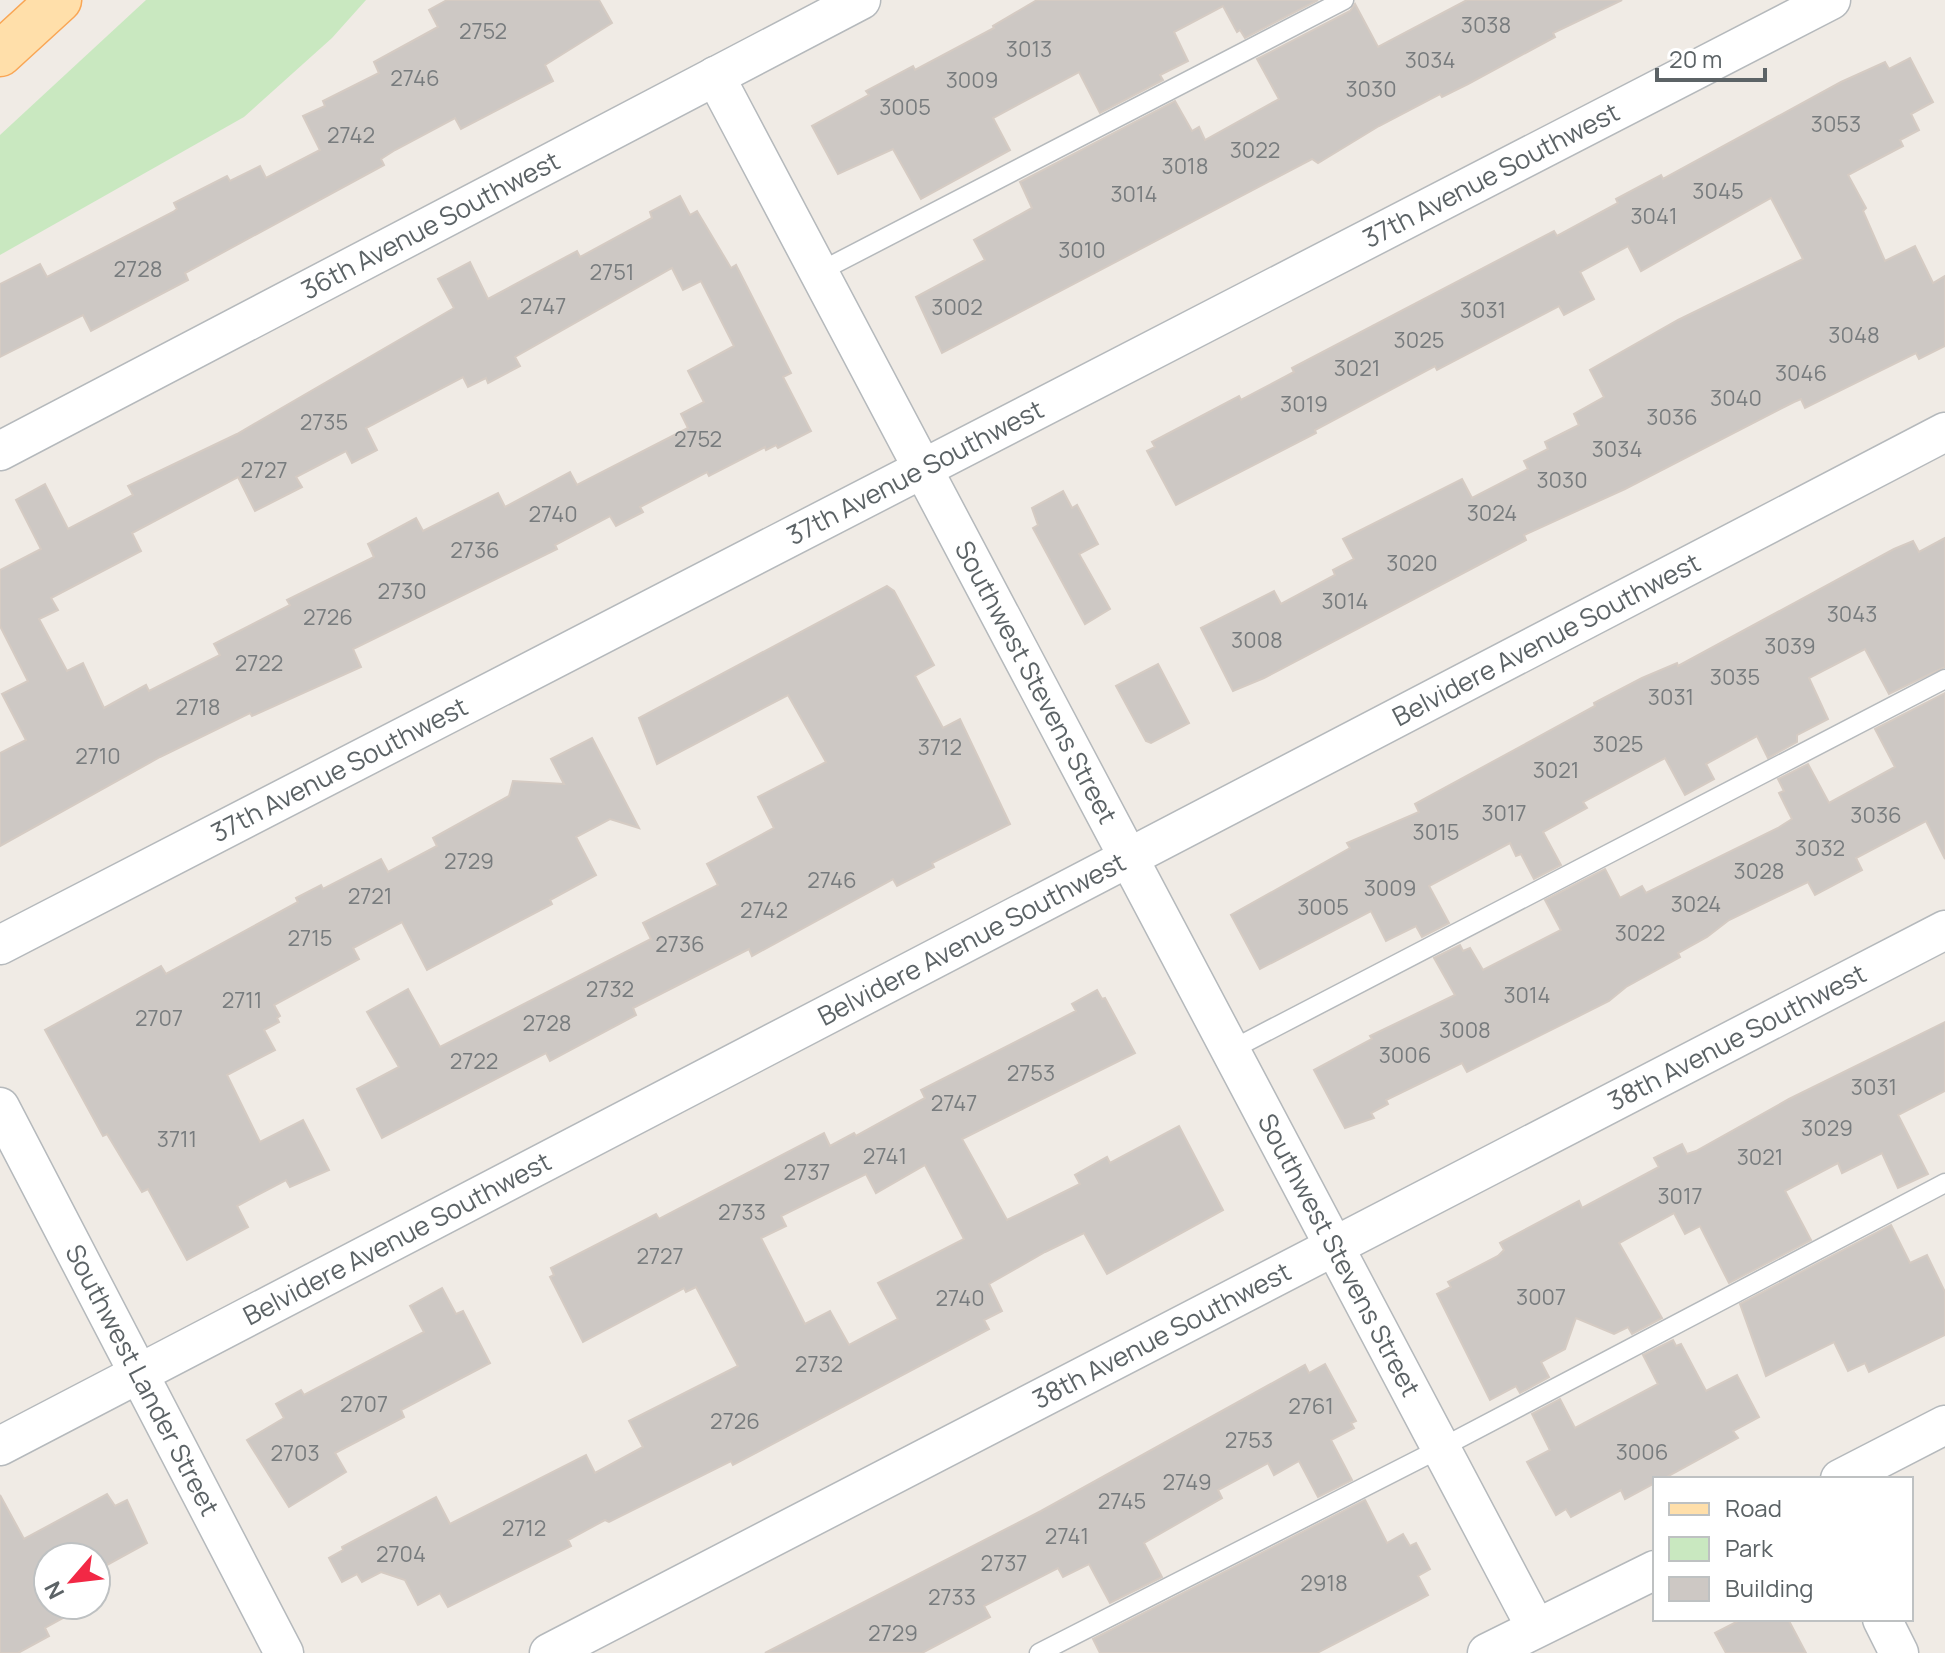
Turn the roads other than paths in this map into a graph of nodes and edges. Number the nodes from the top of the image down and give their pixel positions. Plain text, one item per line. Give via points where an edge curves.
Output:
1 (59, 0) edge
2 (861, 0) edge
3 (1344, 0) edge
4 (1831, 0) edge
5 (0, 54) edge
6 (715, 76) junction
7 (819, 272) junction
8 (1945, 432) edge
9 (0, 451) edge
10 (923, 467) junction
11 (1945, 679) edge
12 (1129, 857) junction
13 (1945, 930) edge
14 (0, 945) edge
15 (1231, 1050) junction
16 (0, 1107) edge
17 (1945, 1183) edge
18 (1334, 1245) junction
19 (139, 1375) junction
20 (1945, 1425) edge
21 (0, 1446) edge
22 (1441, 1448) junction
23 (1844, 1477) edge
24 (1653, 1571) edge
25 (1883, 1621) edge
26 (1536, 1628) junction
27 (284, 1653) edge
28 (549, 1653) edge
29 (1039, 1653) edge
30 (1487, 1653) edge
31 (1899, 1653) edge

1 - 5 main road
2 - 6 street, 36th Avenue Southwest
3 - 7 lane
4 - 10 street, 37th Avenue Southwest
6 - 7 street, Southwest Stevens Street
6 - 9 street, 36th Avenue Southwest
7 - 10 street, Southwest Stevens Street
8 - 12 street, Belvidere Avenue Southwest
10 - 12 street, Southwest Stevens Street
10 - 14 street, 37th Avenue Southwest
11 - 15 lane
12 - 15 street, Southwest Stevens Street
12 - 19 street, Belvidere Avenue Southwest
13 - 18 street, 38th Avenue Southwest
15 - 18 street, Southwest Stevens Street
16 - 19 street, Southwest Lander Street
17 - 22 lane
18 - 22 street, Southwest Stevens Street
18 - 28 street, 38th Avenue Southwest
19 - 21 street, Belvidere Avenue Southwest
19 - 27 street, Southwest Lander Street
20 - 23 street
22 - 26 street, Southwest Stevens Street
22 - 29 lane
24 - 26 street
25 - 31 street
26 - 30 street

